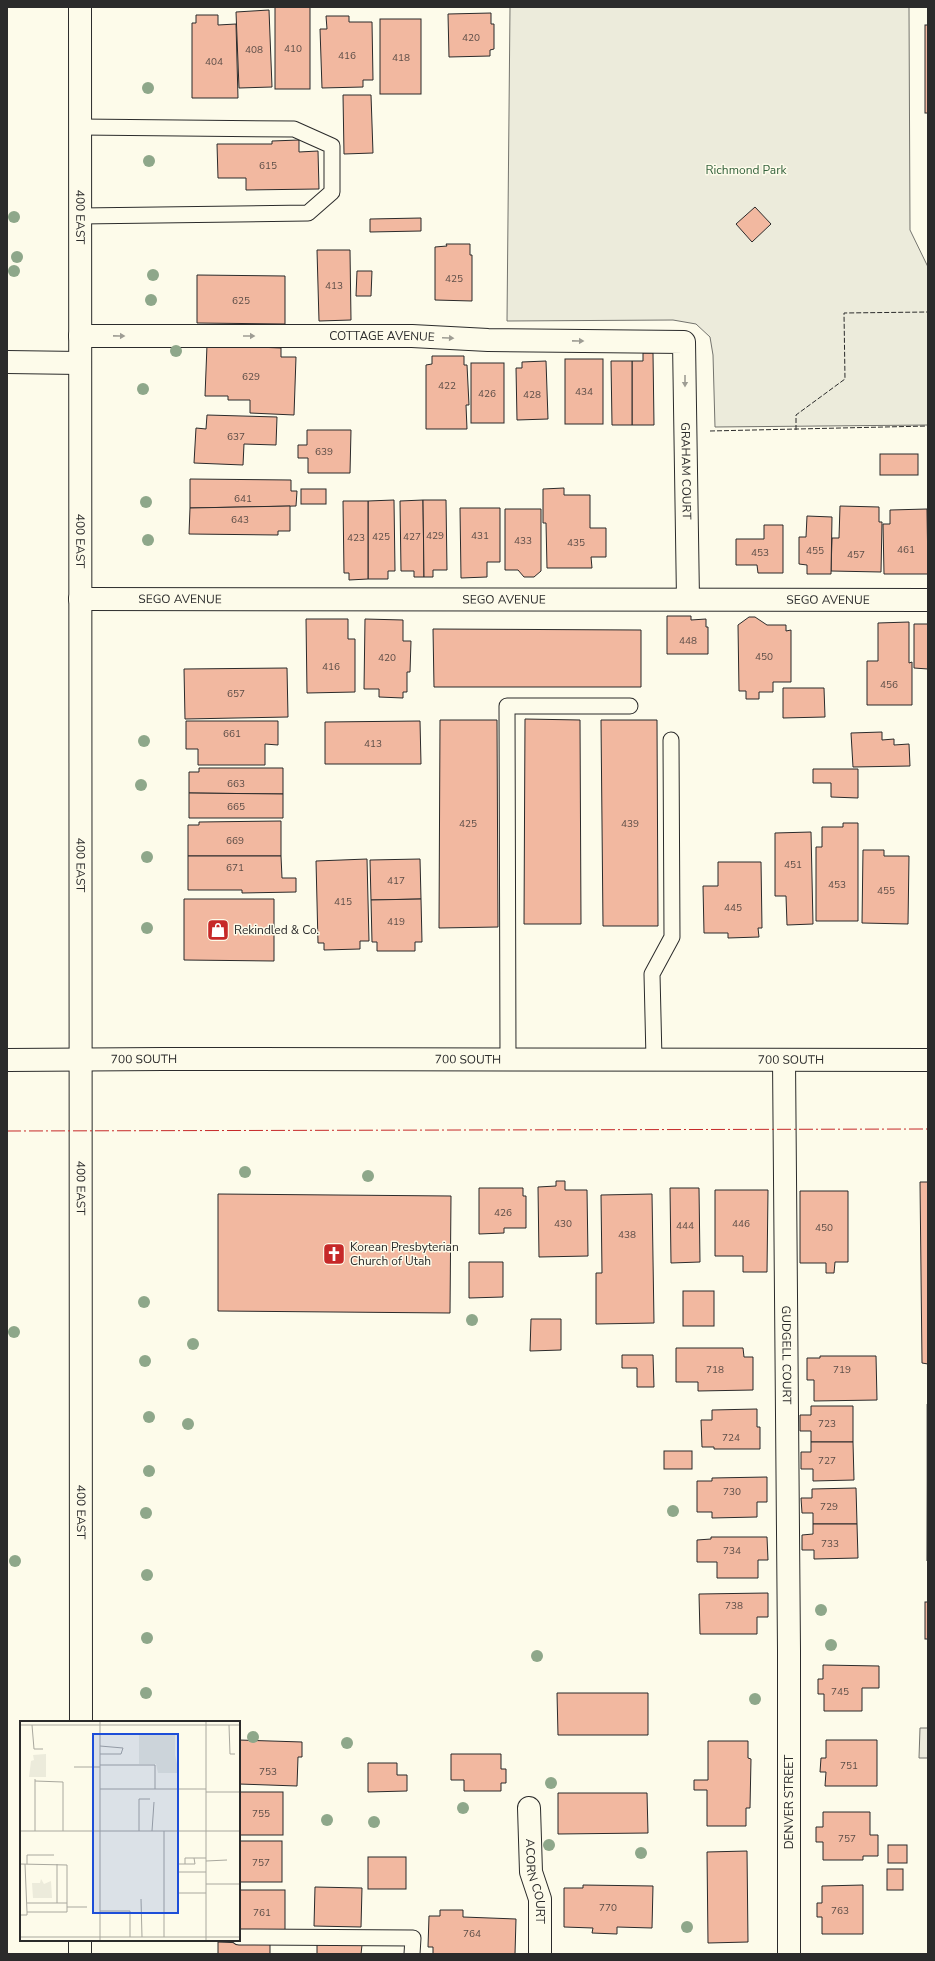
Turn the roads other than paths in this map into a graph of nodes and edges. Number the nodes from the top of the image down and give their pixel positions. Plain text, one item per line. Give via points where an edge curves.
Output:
1 (80, 7) edge
2 (80, 127) junction
3 (80, 216) junction
4 (80, 336) junction
5 (684, 342) joint
6 (7, 362) edge
7 (80, 363) junction
8 (80, 599) junction
9 (688, 599) junction
10 (928, 600) edge
11 (630, 706) dead end
12 (671, 740) dead end
13 (80, 1059) junction
14 (508, 1059) junction
15 (654, 1059) junction
16 (7, 1060) edge
17 (784, 1060) junction
18 (928, 1060) edge
19 (789, 1650) joint
20 (81, 1721) edge
21 (529, 1808) dead end
22 (240, 1937) edge
23 (80, 1941) edge
24 (80, 1954) edge
25 (412, 1954) edge
26 (540, 1954) edge
27 (789, 1954) edge

1 - 2 street, 400 EAST
2 - 3 street, 400 EAST
2 - 3 lane via 294,129 332,146 332,192 308,212
3 - 4 street, 400 EAST
4 -> 5 street, COTTAGE AVENUE via 412,336 488,340
4 - 7 street, 400 EAST
5 -> 9 street, GRAHAM COURT
6 - 7 street
7 - 8 street, 400 EAST
8 - 9 street, SEGO AVENUE
8 - 13 street, 400 EAST
9 - 10 street, SEGO AVENUE
11 - 14 lane via 507,706
12 - 15 lane via 672,937 652,974
13 - 14 street, 700 SOUTH
13 - 16 street, 700 SOUTH
13 - 20 street, 400 EAST
14 - 15 street, 700 SOUTH
15 - 17 street, 700 SOUTH
17 - 18 street, 700 SOUTH
17 - 19 street, GUDGELL COURT
19 - 27 street, DENVER STREET
21 - 26 street, ACORN COURT via 531,1872 540,1899
22 - 25 lane via 413,1938
23 - 24 street

